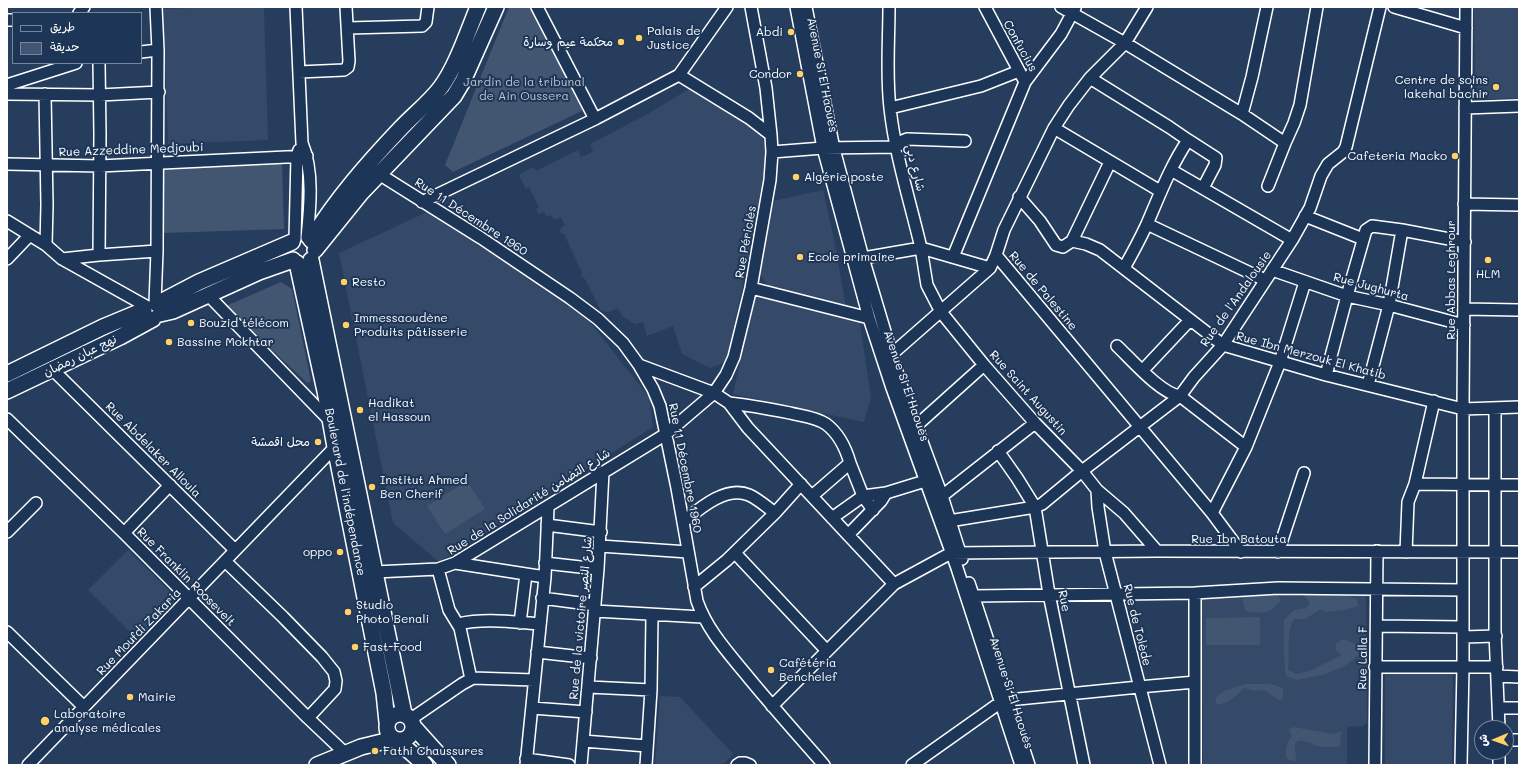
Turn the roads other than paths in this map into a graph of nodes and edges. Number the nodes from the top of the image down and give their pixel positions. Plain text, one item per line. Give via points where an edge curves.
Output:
1 (156, 7) edge
2 (296, 7) edge
3 (346, 7) edge
4 (428, 7) edge
5 (478, 7) edge
6 (496, 7) edge
7 (537, 7) edge
8 (727, 7) edge
9 (751, 7) edge
10 (796, 7) edge
11 (806, 7) edge
12 (889, 7) edge
13 (985, 7) edge
14 (1061, 7) edge
15 (1147, 7) edge
16 (1266, 7) edge
17 (1318, 7) edge
18 (1380, 7) edge
19 (1394, 7) edge
20 (1466, 7) edge
21 (1074, 10) edge
22 (1413, 10) edge
23 (348, 28) junction
24 (1466, 28) junction
25 (1125, 43) junction
26 (158, 50) junction
27 (142, 52) edge
28 (73, 64) edge
29 (99, 64) edge
30 (1019, 71) junction
31 (299, 72) junction
32 (678, 75) junction
33 (1090, 78) junction
34 (1025, 82) junction
35 (7, 85) edge
36 (158, 92) junction
37 (7, 94) edge
38 (44, 94) junction
39 (100, 95) junction
40 (1519, 106) edge
41 (890, 108) junction
42 (1465, 108) junction
43 (1242, 114) junction
44 (595, 119) junction
45 (1054, 128) junction
46 (772, 135) junction
47 (1188, 140) junction
48 (965, 141) dead end
49 (1285, 143) junction
50 (896, 147) junction
51 (828, 148) junction
52 (772, 152) junction
53 (302, 156) junction
54 (1110, 162) junction
55 (8, 163) edge
56 (157, 163) junction
57 (46, 166) junction
58 (100, 166) junction
59 (1171, 170) junction
60 (379, 174) junction
61 (1268, 186) dead end
62 (1203, 188) junction
63 (1160, 190) junction
64 (1019, 198) junction
65 (422, 202) junction
66 (1464, 204) junction
67 (1519, 206) edge
68 (1305, 216) junction
69 (7, 221) edge
70 (1147, 224) junction
71 (1402, 230) junction
72 (30, 236) junction
73 (1363, 239) junction
74 (1292, 240) junction
75 (1072, 241) junction
76 (1465, 242) junction
77 (46, 245) junction
78 (921, 248) junction
79 (303, 249) junction
80 (157, 251) junction
81 (99, 254) junction
82 (996, 255) junction
83 (953, 257) junction
84 (863, 258) junction
85 (7, 259) edge
86 (62, 259) junction
87 (990, 268) junction
88 (1124, 268) junction
89 (1272, 270) junction
90 (1265, 280) junction
91 (1305, 282) junction
92 (751, 288) junction
93 (208, 295) junction
94 (1346, 296) junction
95 (1389, 305) junction
96 (152, 309) junction
97 (1464, 309) junction
98 (1519, 310) edge
99 (941, 312) junction
100 (869, 318) junction
101 (1190, 320) junction
102 (1464, 325) junction
103 (1223, 345) junction
104 (1117, 346) dead end
105 (892, 354) junction
106 (1280, 362) junction
107 (639, 365) junction
108 (984, 365) junction
109 (52, 369) junction
110 (1143, 370) junction
111 (7, 374) edge
112 (1326, 375) junction
113 (1368, 385) junction
114 (896, 386) junction
115 (7, 391) edge
116 (714, 393) junction
117 (1180, 396) junction
118 (1434, 401) junction
119 (729, 403) junction
120 (1519, 406) edge
121 (1495, 408) junction
122 (1463, 409) junction
123 (7, 419) edge
124 (331, 422) junction
125 (1035, 422) junction
126 (916, 426) junction
127 (1140, 427) junction
128 (666, 434) junction
129 (1246, 447) junction
130 (335, 448) junction
131 (998, 451) junction
132 (850, 463) junction
133 (354, 466) junction
134 (338, 467) junction
135 (1082, 471) junction
136 (603, 472) junction
137 (1304, 473) dead end
138 (925, 481) junction
139 (801, 484) junction
140 (1415, 484) junction
141 (170, 485) junction
142 (1463, 485) junction
143 (1496, 485) junction
144 (1519, 485) edge
145 (1097, 490) junction
146 (886, 493) junction
147 (812, 496) junction
148 (863, 496) junction
149 (942, 496) junction
150 (36, 503) dead end
151 (1035, 507) junction
152 (548, 508) junction
153 (873, 510) junction
154 (775, 513) junction
155 (1212, 513) junction
156 (832, 518) junction
157 (949, 521) junction
158 (683, 522) junction
159 (547, 525) junction
160 (7, 532) edge
161 (601, 532) junction
162 (124, 533) junction
163 (848, 535) junction
164 (600, 546) junction
165 (235, 550) junction
166 (1157, 551) junction
167 (1377, 551) junction
168 (688, 552) junction
169 (1105, 552) junction
170 (1241, 552) junction
171 (1278, 552) junction
172 (1406, 552) junction
173 (1496, 552) junction
174 (1519, 552) edge
175 (734, 553) junction
176 (955, 553) junction
177 (1042, 553) junction
178 (1463, 553) junction
179 (225, 561) junction
180 (456, 563) junction
181 (545, 563) junction
182 (438, 569) junction
183 (598, 569) junction
184 (375, 572) junction
185 (526, 574) junction
186 (544, 577) junction
187 (894, 584) junction
188 (694, 587) junction
189 (1377, 589) junction
190 (1463, 590) junction
191 (1115, 593) junction
192 (1195, 593) junction
193 (1049, 594) junction
194 (974, 596) junction
195 (542, 598) junction
196 (190, 599) junction
197 (595, 608) junction
198 (652, 615) junction
199 (702, 618) junction
200 (520, 623) junction
201 (458, 624) junction
202 (540, 624) junction
203 (1377, 626) junction
204 (7, 632) edge
205 (1463, 632) junction
206 (1496, 636) junction
207 (827, 651) junction
208 (537, 652) junction
209 (591, 658) junction
210 (1375, 667) junction
211 (1463, 668) junction
212 (1497, 672) junction
213 (1519, 676) edge
214 (471, 679) junction
215 (534, 680) junction
216 (1195, 682) junction
217 (589, 687) junction
218 (1139, 687) junction
219 (651, 690) junction
220 (1070, 694) junction
221 (1004, 701) junction
222 (772, 706) junction
223 (84, 707) junction
224 (532, 708) junction
225 (1498, 708) junction
226 (1519, 708) edge
227 (586, 712) junction
228 (308, 718) junction
229 (409, 720) junction
230 (1499, 720) edge
231 (391, 732) junction
232 (584, 741) junction
233 (647, 746) junction
234 (346, 754) junction
235 (526, 762) edge
236 (28, 765) edge
237 (317, 765) edge
238 (425, 765) edge
239 (448, 765) edge
240 (569, 765) edge
241 (581, 765) edge
242 (646, 765) edge
243 (737, 765) edge
244 (750, 765) edge
245 (824, 765) edge
246 (912, 765) edge
247 (1021, 765) edge
248 (1029, 765) edge
249 (1084, 765) edge
250 (1160, 765) edge
251 (1195, 765) edge
252 (1376, 765) edge
253 (1461, 765) edge

1 - 26 street
2 - 31 street
3 - 23 street
4 - 23 street via 426,22 422,26
5 - 79 main road via 448,76 440,88 356,178
6 - 60 main road via 463,82 454,96
7 - 44 street
8 - 32 street
9 - 46 street, Rue Périclès
10 - 51 street, Avenue Si El Haouès
11 - 51 street, Avenue Si El Haouès
12 - 41 street, شارع دبي
13 - 30 street, Confucius
14 - 21 street
15 - 25 street, Rue de Palestine
16 - 43 street
17 - 49 street via 1300,105
18 - 68 street, Rue de l'Andalousie via 1346,147 1328,164
19 - 22 street
20 - 24 street, Rue Abbas Leghrour
21 - 25 street
21 - 34 street, Confucius via 1061,34
22 - 24 street
23 - 31 street via 347,69
24 - 42 street, Rue Abbas Leghrour
25 - 33 street, Rue de Palestine
25 - 43 street
26 - 27 street
26 - 36 street
28 - 35 street
29 - 39 street
30 - 34 street, Confucius
30 - 41 street via 981,86
31 - 53 street
32 - 44 street
32 - 46 street
33 - 45 street, Rue de Palestine
33 - 47 street
34 - 83 street
36 - 39 street
36 - 56 street
37 - 38 street
38 - 39 street
38 - 57 street
39 - 58 street
40 - 42 street
41 - 50 street, شارع دبي
42 - 66 street, Rue Abbas Leghrour
43 - 49 street
44 - 65 street
45 - 54 street
45 - 64 street, Rue de Palestine
46 - 52 street, Rue Périclès
47 - 59 street
47 - 62 street via 1216,158
48 - 50 street via 907,140
49 - 61 street
50 - 51 street
50 - 78 street, شارع دبي
51 - 52 street
51 - 84 street, Avenue Si El Haouès
51 - 100 street, Avenue Si El Haouès
52 - 92 street, Rue Périclès via 770,180
53 - 56 street, Rue Azzeddine Medjoubi
53 - 79 street via 309,209
54 - 63 street
54 - 75 street
55 - 57 street, Rue Azzeddine Medjoubi
56 - 58 street, Rue Azzeddine Medjoubi
56 - 80 street
57 - 58 street, Rue Azzeddine Medjoubi
57 - 77 street
58 - 81 street
59 - 62 street
59 - 63 street
60 - 65 street, Rue 11 Décembre 1960
60 - 79 main road
62 - 74 street
63 - 70 street
64 - 75 street, Rue Ibn Merzouk El Khatib via 1040,221 1056,245 1063,247
64 - 82 street, Rue de Palestine
65 - 107 street, Rue 11 Décembre 1960 via 481,238 598,318
66 - 67 street
66 - 76 street, Rue Abbas Leghrour
68 - 73 street
68 - 74 street, Rue de l'Andalousie
69 - 72 street
70 - 88 street
70 - 90 street
71 - 73 street via 1372,226 1366,230
71 - 76 street
71 - 95 street
72 - 77 street
72 - 85 street
73 - 94 street
74 - 89 street, Rue de l'Andalousie
75 - 88 street, Rue Ibn Merzouk El Khatib via 1100,250
76 - 97 street, Rue Abbas Leghrour
77 - 86 street
78 - 83 street
78 - 84 street
78 - 99 street, شارع دبي via 927,285
79 - 93 main road, نهج عبان رمضان
79 - 96 main road, نهج عبان رمضان via 199,282
79 - 124 main road, Boulevard de l'indépendance
79 - 133 main road, Boulevard de l'indépendance
80 - 81 street
80 - 96 street
81 - 86 street
82 - 87 street
82 - 127 street, Rue de Palestine
83 - 87 street
84 - 105 street, Avenue Si El Haouès
86 - 96 street
87 - 99 street
88 - 101 street, Rue Ibn Merzouk El Khatib
89 - 90 street, Rue de l'Andalousie
89 - 91 street, Rue Jughurta
90 - 103 street, Rue de l'Andalousie
91 - 94 street, Rue Jughurta
91 - 106 street
92 - 100 street
92 - 116 street, Rue Périclès via 734,357
93 - 96 main road, نهج عبان رمضان via 173,311
93 - 124 street
94 - 95 street, Rue Jughurta
94 - 112 street
95 - 102 street, Rue Jughurta
95 - 113 street
96 - 109 main road, نهج عبان رمضان via 120,337
96 - 111 main road, نهج عبان رمضان via 104,327
97 - 98 street
97 - 102 street, Rue Abbas Leghrour
99 - 105 street
99 - 108 street, Rue Saint Augustin
100 - 114 street, Avenue Si El Haouès
101 - 103 street, Rue Ibn Merzouk El Khatib
101 - 110 street
102 - 122 street, Rue Abbas Leghrour
103 - 106 street, Rue Ibn Merzouk El Khatib
103 - 117 street, Rue de l'Andalousie
104 - 110 street
105 - 114 street, Avenue Si El Haouès
106 - 112 street, Rue Ibn Merzouk El Khatib
106 - 129 street
107 - 116 street
107 - 128 street, Rue 11 Décembre 1960 via 656,394
108 - 125 street, Rue Saint Augustin
108 - 126 street
109 - 115 main road, نهج عبان رمضان
109 - 141 street, Rue Abdelaker Alloula
110 - 117 street via 1168,393
112 - 113 street, Rue Ibn Merzouk El Khatib
113 - 118 street, Rue Ibn Merzouk El Khatib
114 - 126 street, Avenue Si El Haouès
114 - 138 street, Avenue Si El Haouès
116 - 119 street
116 - 128 street, Rue Périclès
117 - 127 street, Rue de l'Andalousie
117 - 129 street
118 - 122 street, Rue Ibn Merzouk El Khatib
118 - 140 street
119 - 132 street via 820,421 835,433
119 - 139 street via 748,428
120 - 121 street, Rue Ibn Merzouk El Khatib
121 - 122 street, Rue Ibn Merzouk El Khatib
121 - 143 street
122 - 142 street, Rue Abbas Leghrour
123 - 162 street, Rue Franklin Roosevelt
124 - 130 main road, Boulevard de l'indépendance
125 - 131 street
125 - 135 street, Rue Saint Augustin
126 - 149 street, Avenue Si El Haouès
127 - 135 street, Rue de l'Andalousie
127 - 155 street, Rue de Palestine
128 - 136 street, Rue de la Solidarité شارع التضامن
128 - 158 street, Rue 11 Décembre 1960
129 - 155 street
130 - 134 main road, Boulevard de l'indépendance
130 - 165 street, Rue Moufdi Zakaria
131 - 149 street
131 - 151 street, Rue
132 - 147 street
132 - 148 street
133 - 134 main road
133 - 184 main road, Boulevard de l'indépendance
134 - 231 main road, Boulevard de l'indépendance
135 - 145 street, Rue Saint Augustin
135 - 151 street, Rue de l'Andalousie
136 - 152 street, Rue de la Solidarité شارع التضامن
136 - 161 street, Rue de la victoire شارع النصر
137 - 171 street
138 - 146 street
138 - 176 street, Avenue Si El Haouès
139 - 147 street
139 - 154 street
140 - 142 street
140 - 172 street via 1408,502
141 - 162 street
141 - 165 street, Rue Abdelaker Alloula
142 - 143 street
142 - 178 street, Rue Abbas Leghrour
143 - 144 street
143 - 173 street
145 - 166 street, Rue Saint Augustin via 1124,513
145 - 169 street, Rue de Tolède
146 - 148 street
146 - 153 street
147 - 156 street
148 - 153 street
148 - 156 street
149 - 157 street, Avenue Si El Haouès
150 - 160 street
151 - 157 street, Rue de l'Andalousie
151 - 177 street, Rue
152 - 159 street
152 - 180 street, Rue de la Solidarité شارع التضامن
153 - 163 street
154 - 158 street via 749,495 739,493 711,500
154 - 175 street
155 - 170 street, Rue de Palestine
156 - 163 street
157 - 176 street, Avenue Si El Haouès
158 - 168 street, Rue 11 Décembre 1960
159 - 161 street
159 - 181 street
161 - 164 street, Rue de la victoire شارع النصر
162 - 196 street, Rue Franklin Roosevelt
163 - 187 street
164 - 168 street
164 - 183 street, Rue de la victoire شارع النصر
165 - 179 street, Rue Moufdi Zakaria
166 - 169 street, Rue Ibn Batouta
166 - 170 street, Rue Ibn Batouta
167 - 171 street, Rue Ibn Batouta
167 - 172 street, Rue Ibn Batouta
167 - 189 street, Rue Lalla F
168 - 188 street, Rue 11 Décembre 1960
169 - 177 street, Rue Ibn Batouta
169 - 191 street, Rue de Tolède
170 - 171 street, Rue Ibn Batouta
172 - 178 street, Rue Ibn Batouta
173 - 174 street, Rue Ibn Batouta
173 - 178 street, Rue Ibn Batouta
173 - 206 street
175 - 188 street
175 - 207 street
176 - 177 street, Rue Ibn Batouta
176 - 187 street
176 - 194 street, Avenue Si El Haouès
176 - 221 street, Avenue Si El Haouès
177 - 193 street, Rue
178 - 190 street, Rue Abbas Leghrour
179 - 196 street, Rue Moufdi Zakaria
179 - 228 street via 334,672 335,689
180 - 182 street, Rue de la Solidarité شارع التضامن
180 - 185 street
181 - 183 street
181 - 186 street
182 - 184 street, Rue de la Solidarité شارع التضامن
182 - 201 street via 449,610
183 - 197 street, Rue de la victoire شارع النصر
184 - 229 main road, Boulevard de l'indépendance
185 - 186 street
185 - 200 street
186 - 195 street
187 - 207 street
188 - 199 street, Rue 11 Décembre 1960
189 - 190 street
189 - 192 street via 1278,588
189 - 203 street, Rue Lalla F
190 - 205 street, Rue Abbas Leghrour
191 - 192 street
191 - 193 street
191 - 218 street, Rue de Tolède
192 - 216 street
193 - 194 street
193 - 220 street, Rue
194 - 221 street, Avenue Si El Haouès
195 - 197 street
195 - 202 street
196 - 223 street, Rue Moufdi Zakaria
196 - 228 street, Rue Franklin Roosevelt
197 - 198 street
197 - 209 street, Rue de la victoire شارع النصر
198 - 199 street
198 - 219 street
199 - 222 street, Rue 11 Décembre 1960
200 - 201 street via 484,620
200 - 202 street
201 - 214 street
202 - 208 street
203 - 205 street
203 - 210 street, Rue Lalla F
204 - 223 street
205 - 206 street
205 - 211 street, Rue Abbas Leghrour
206 - 212 street
207 - 222 street
208 - 209 street
208 - 215 street
209 - 217 street, Rue de la victoire شارع النصر
210 - 211 street
210 - 252 street, Rue Lalla F
211 - 212 street
211 - 253 street, Rue Abbas Leghrour
212 - 213 street
212 - 225 street
214 - 215 street
214 - 229 street
215 - 224 street
216 - 218 street
216 - 251 street
217 - 219 street
217 - 227 street, Rue de la victoire شارع النصر
218 - 220 street
218 - 250 street, Rue de Tolède
219 - 233 street
220 - 221 street
220 - 249 street, Rue
221 - 246 street
221 - 247 street, Avenue Si El Haouès
221 - 248 street, Avenue Si El Haouès
222 - 245 street, Rue 11 Décembre 1960
223 - 236 street, Rue Moufdi Zakaria
224 - 227 street
224 - 235 street
225 - 226 street
225 - 230 street
227 - 232 street, Rue de la victoire شارع النصر
228 - 234 street, Rue Franklin Roosevelt
229 - 231 main road via 400,713 392,716
229 - 231 main road via 411,734 408,737 401,740
229 - 239 main road
231 - 234 main road
231 - 238 main road
232 - 233 street
232 - 241 street, Rue de la victoire شارع النصر
233 - 242 street
234 - 237 main road
235 - 240 street
243 - 244 street

